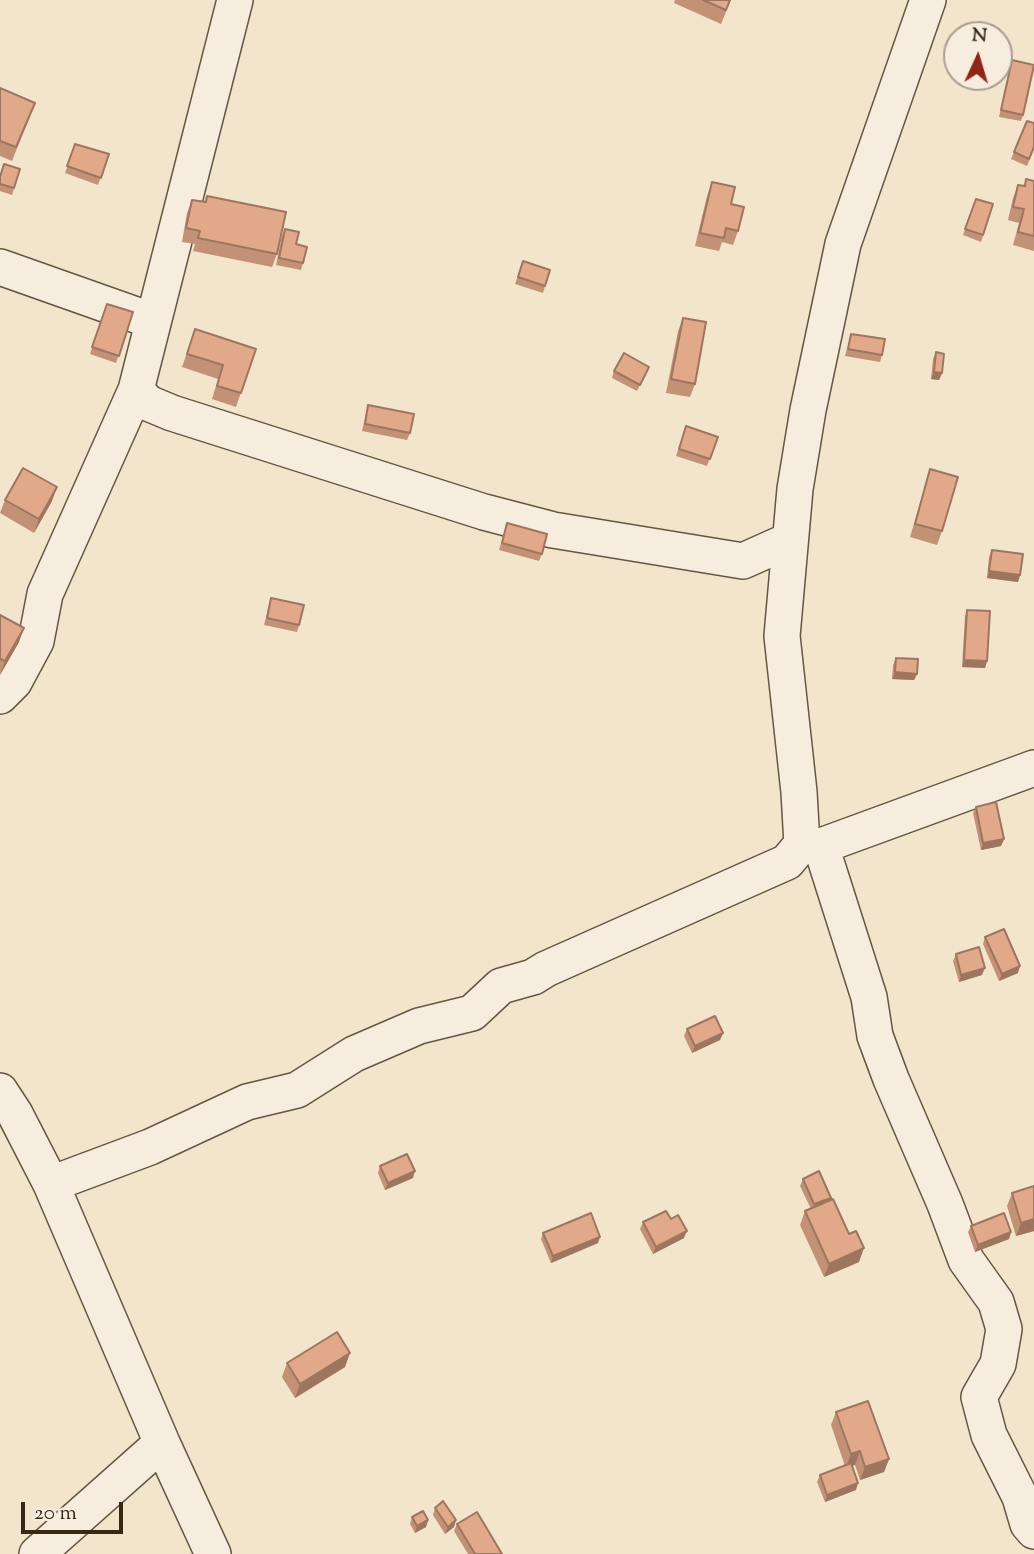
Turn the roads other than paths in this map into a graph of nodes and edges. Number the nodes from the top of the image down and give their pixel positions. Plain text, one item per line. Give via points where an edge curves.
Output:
1 (234, 0) edge
2 (928, 0) edge
3 (0, 267) edge
4 (154, 321) junction
5 (136, 390) junction
6 (790, 540) junction
7 (743, 561) junction
8 (783, 618) junction
9 (0, 696) edge
10 (1034, 768) edge
11 (811, 845) junction
12 (0, 1091) edge
13 (51, 1184) junction
14 (162, 1443) junction
15 (1034, 1531) edge
16 (37, 1554) edge
17 (213, 1554) edge

1 - 4 street
2 - 6 street via 837,268 807,410
3 - 4 street
4 - 5 street
5 - 7 street via 148,403 172,414 484,512 553,530
5 - 9 street via 45,594 36,641 14,682
6 - 7 street
6 - 8 street
7 - 8 street
8 - 11 street via 783,658 799,792
10 - 11 street
11 - 13 street via 787,862 533,977 502,986 472,1013 419,1026 354,1054 297,1090 247,1102 150,1147
11 - 15 street via 869,997 875,1036 887,1068 966,1260 996,1302 1004,1329 998,1364 978,1397 989,1435
12 - 13 street
13 - 14 street
14 - 16 street
14 - 17 street

